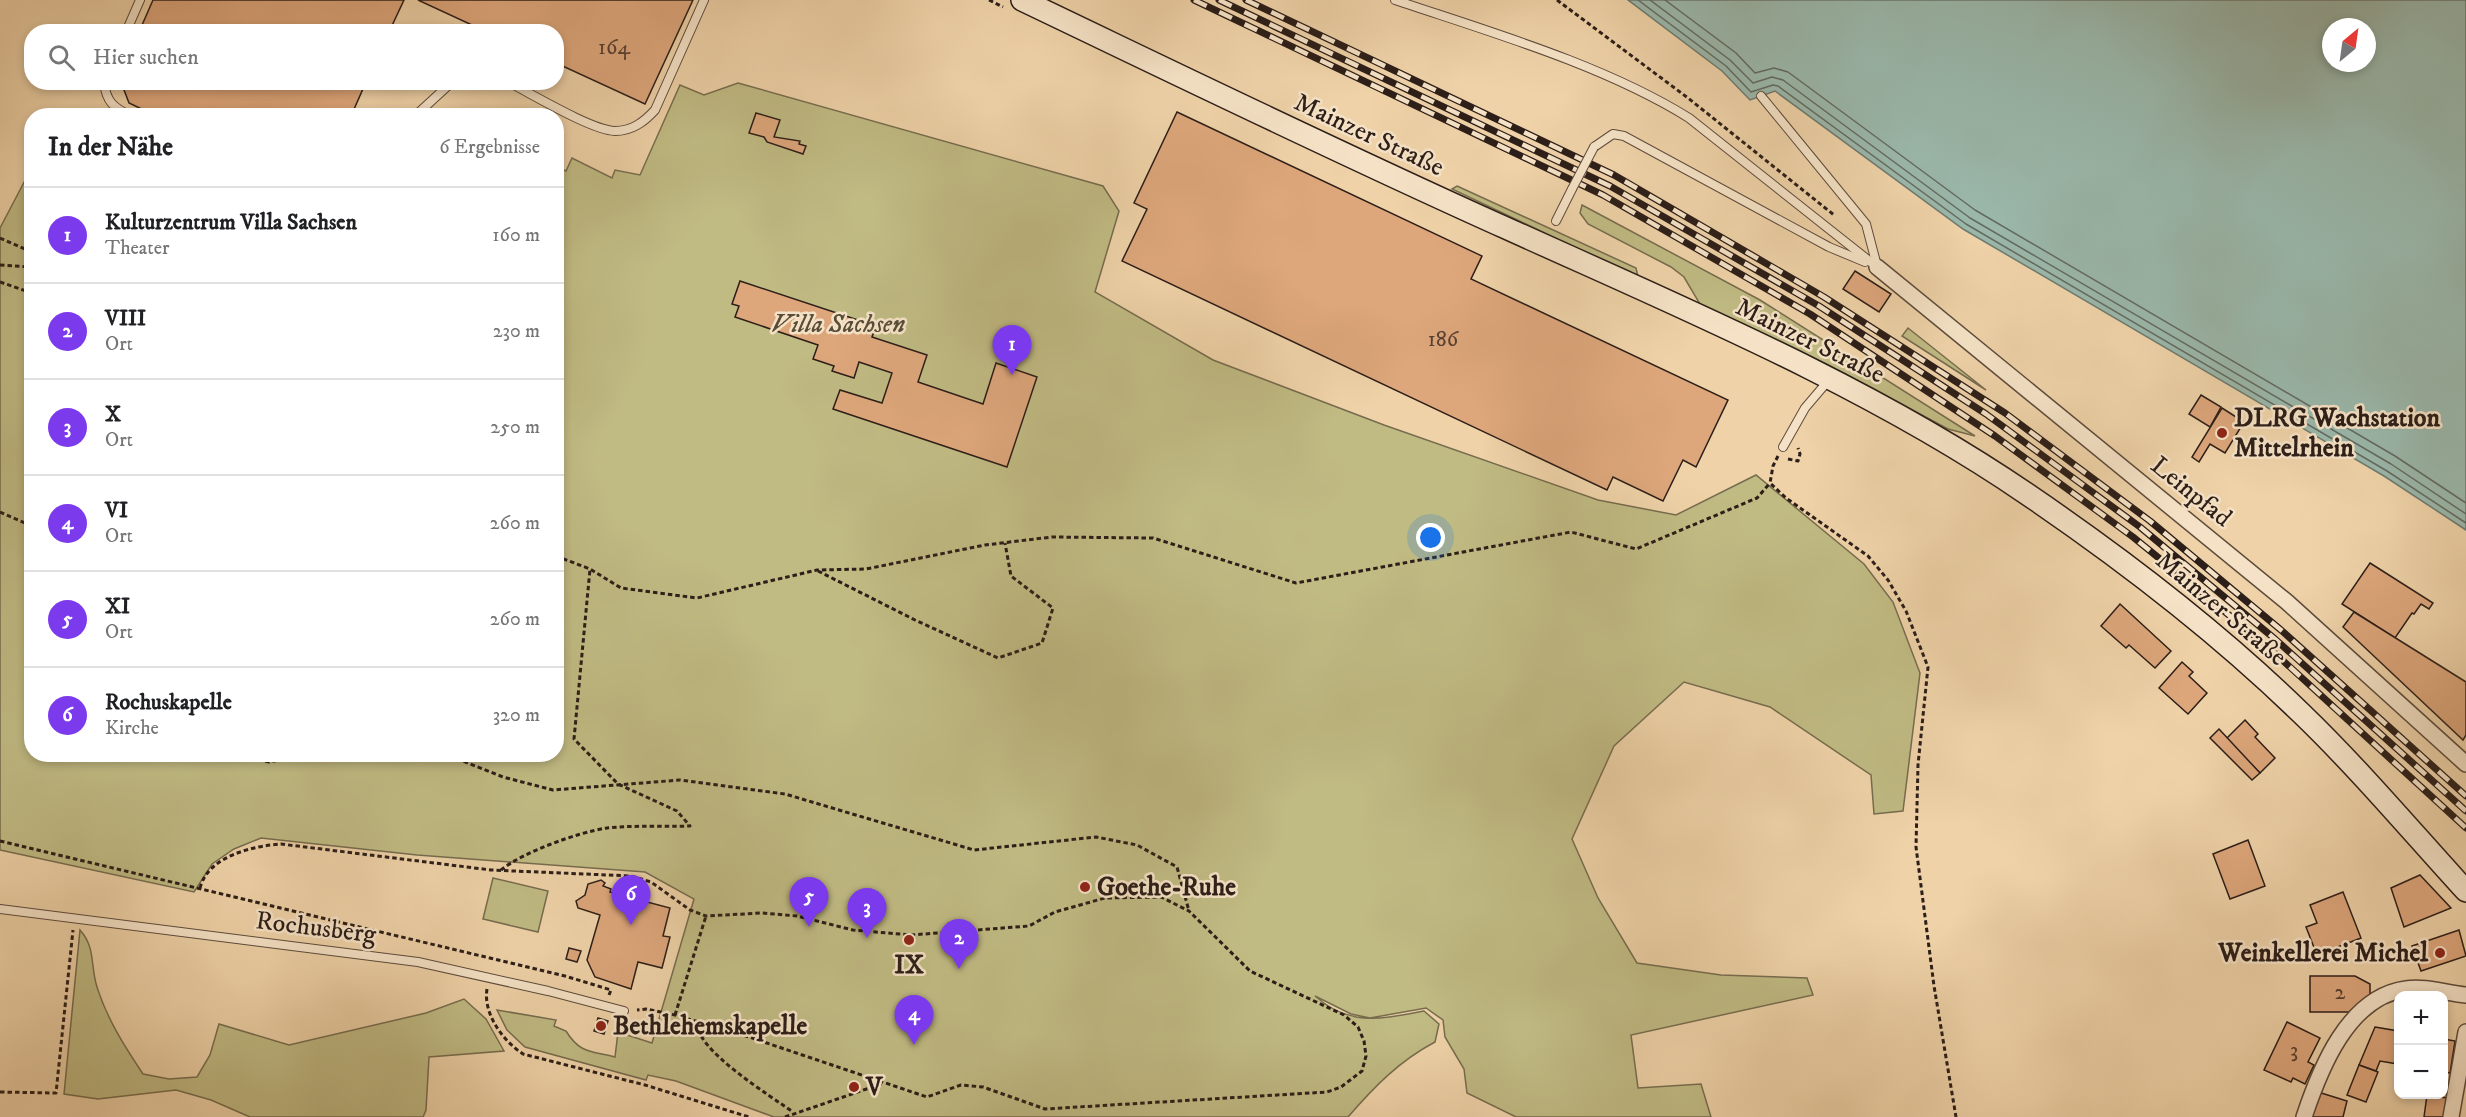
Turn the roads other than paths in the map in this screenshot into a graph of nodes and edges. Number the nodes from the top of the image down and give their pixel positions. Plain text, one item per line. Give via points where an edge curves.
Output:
1 (140, 0) edge
2 (704, 0) edge
3 (1395, 0) edge
4 (1016, 5) edge
5 (130, 24) edge
6 (105, 90) edge
7 (443, 90) edge
8 (524, 90) edge
9 (1761, 96) dead end
10 (115, 108) edge
11 (424, 108) edge
12 (561, 108) edge
13 (564, 110) edge
14 (1556, 221) dead end
15 (1877, 267) junction
16 (1829, 380) junction
17 (1783, 447) road end
18 (2466, 764) edge
19 (2466, 891) edge
20 (0, 909) edge
21 (2466, 995) edge
22 (624, 1011) road end
23 (2466, 1032) edge
24 (2304, 1117) edge
25 (2451, 1117) edge

1 - 5 lane
2 - 13 lane via 655,110 645,121 628,130 613,131
3 - 15 lane via 1543,52 1660,100 1698,125
4 - 16 main road, Mainzer Straße via 1670,302
6 - 10 lane via 106,98
7 - 11 lane
8 - 12 lane
9 - 15 lane via 1866,224
14 - 15 lane, bridge via 1594,147 1613,134 1624,136 1829,247
15 - 18 street, Leinpfad via 2287,602
16 - 17 lane via 1804,408
16 - 19 main road, Mainzer Straße via 1982,464 2183,609 2304,716
20 - 22 lane, Rochusberg via 418,962
21 - 24 street via 2408,988 2374,1002 2336,1042
23 - 25 street

